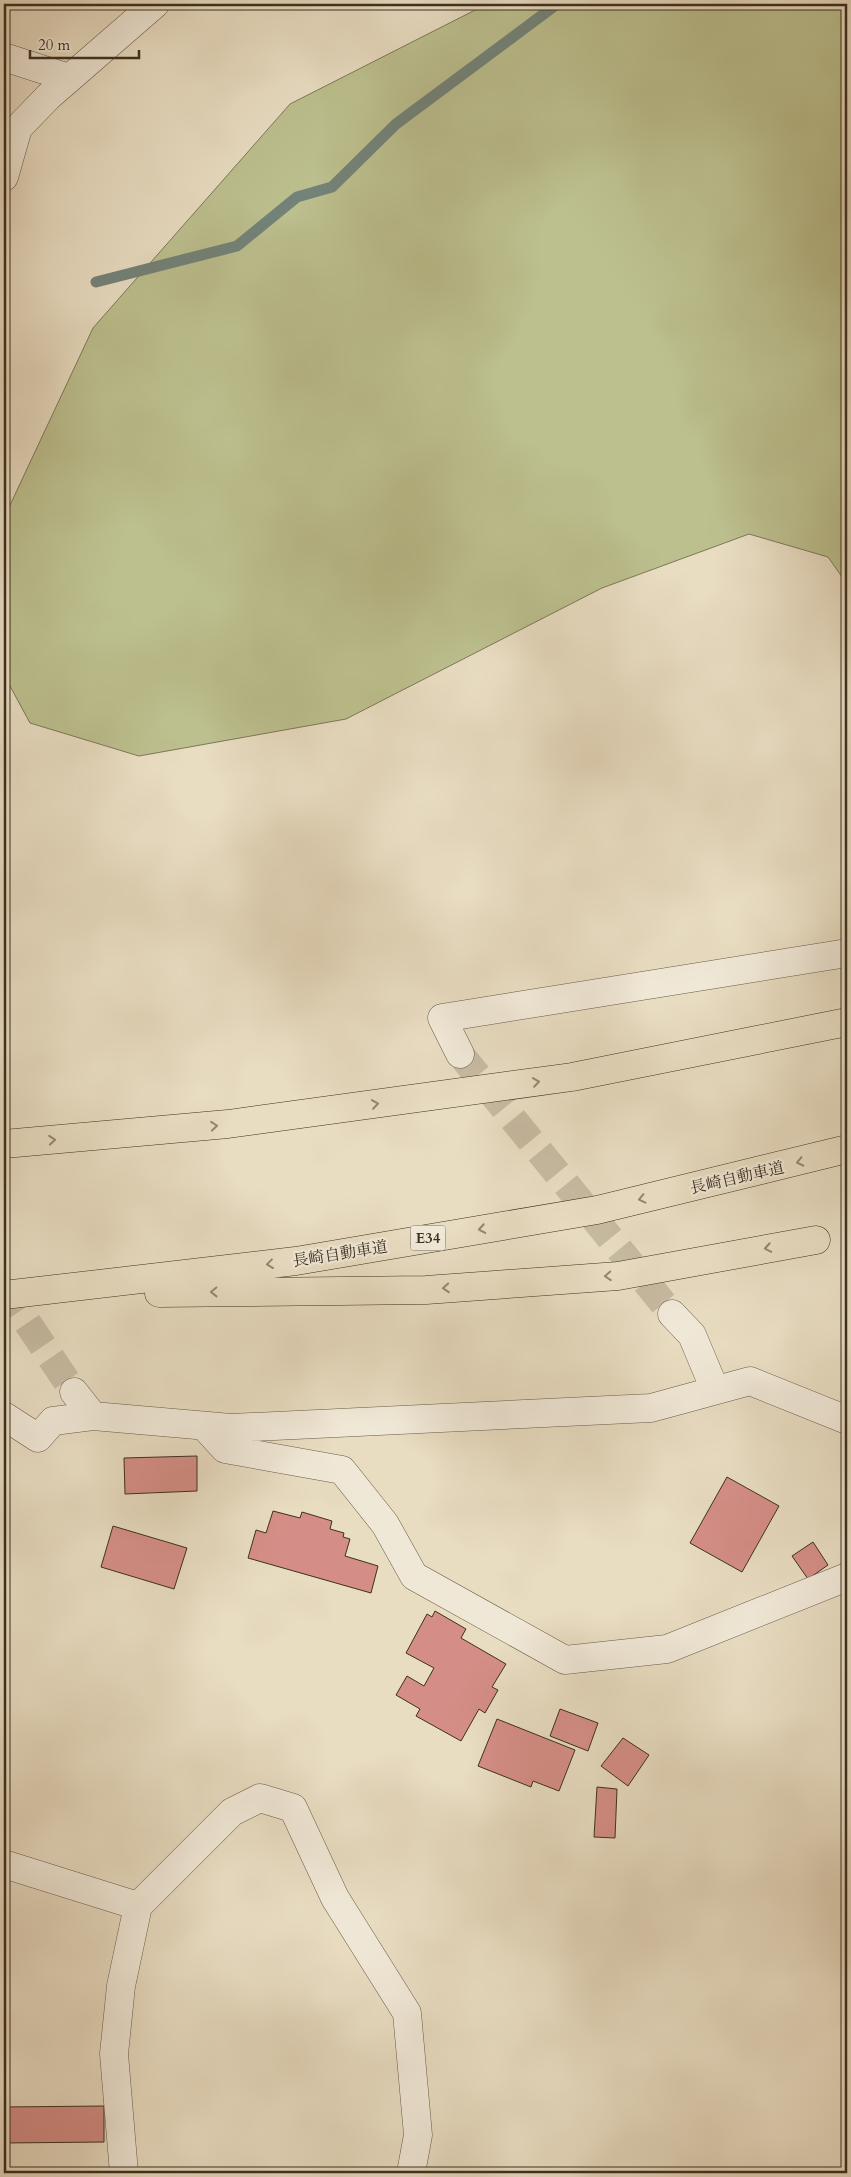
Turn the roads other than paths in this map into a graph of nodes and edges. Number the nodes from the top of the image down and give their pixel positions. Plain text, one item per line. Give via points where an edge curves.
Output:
1 (155, 4) edge
2 (4, 56) edge
3 (59, 87) junction
4 (4, 177) edge
5 (847, 953) edge
6 (847, 1022) edge
7 (460, 1054) tunnel mouth
8 (4, 1144) edge
9 (847, 1149) edge
10 (816, 1240) dead end
11 (10, 1295) edge
12 (672, 1314) tunnel mouth
13 (715, 1390) junction
14 (74, 1392) tunnel mouth
15 (4, 1416) edge
16 (93, 1416) junction
17 (847, 1420) edge
18 (204, 1426) junction
19 (847, 1577) edge
20 (4, 1864) edge
21 (138, 1906) junction
22 (124, 2173) edge
23 (411, 2173) edge

1 - 3 street
2 - 3 street
3 - 4 street via 18,128
5 - 7 street via 442,1018
8 -> 6 highway via 228,1124 572,1077
9 -> 11 highway, 長崎自動車道 / E34 via 597,1210 296,1261
10 -> 11 highway via 618,1276 436,1289
12 - 13 street via 692,1335
13 - 17 street via 750,1381
13 - 18 street via 651,1408 230,1428
14 - 16 street
15 - 16 street via 38,1438 53,1421
16 - 18 street
18 - 19 street via 224,1449 342,1470 385,1524 414,1576 565,1660 667,1649
20 - 21 street
21 - 22 street via 121,1986 114,2054
21 - 23 street via 232,1812 260,1798 292,1808 335,1898 407,2013 418,2135

